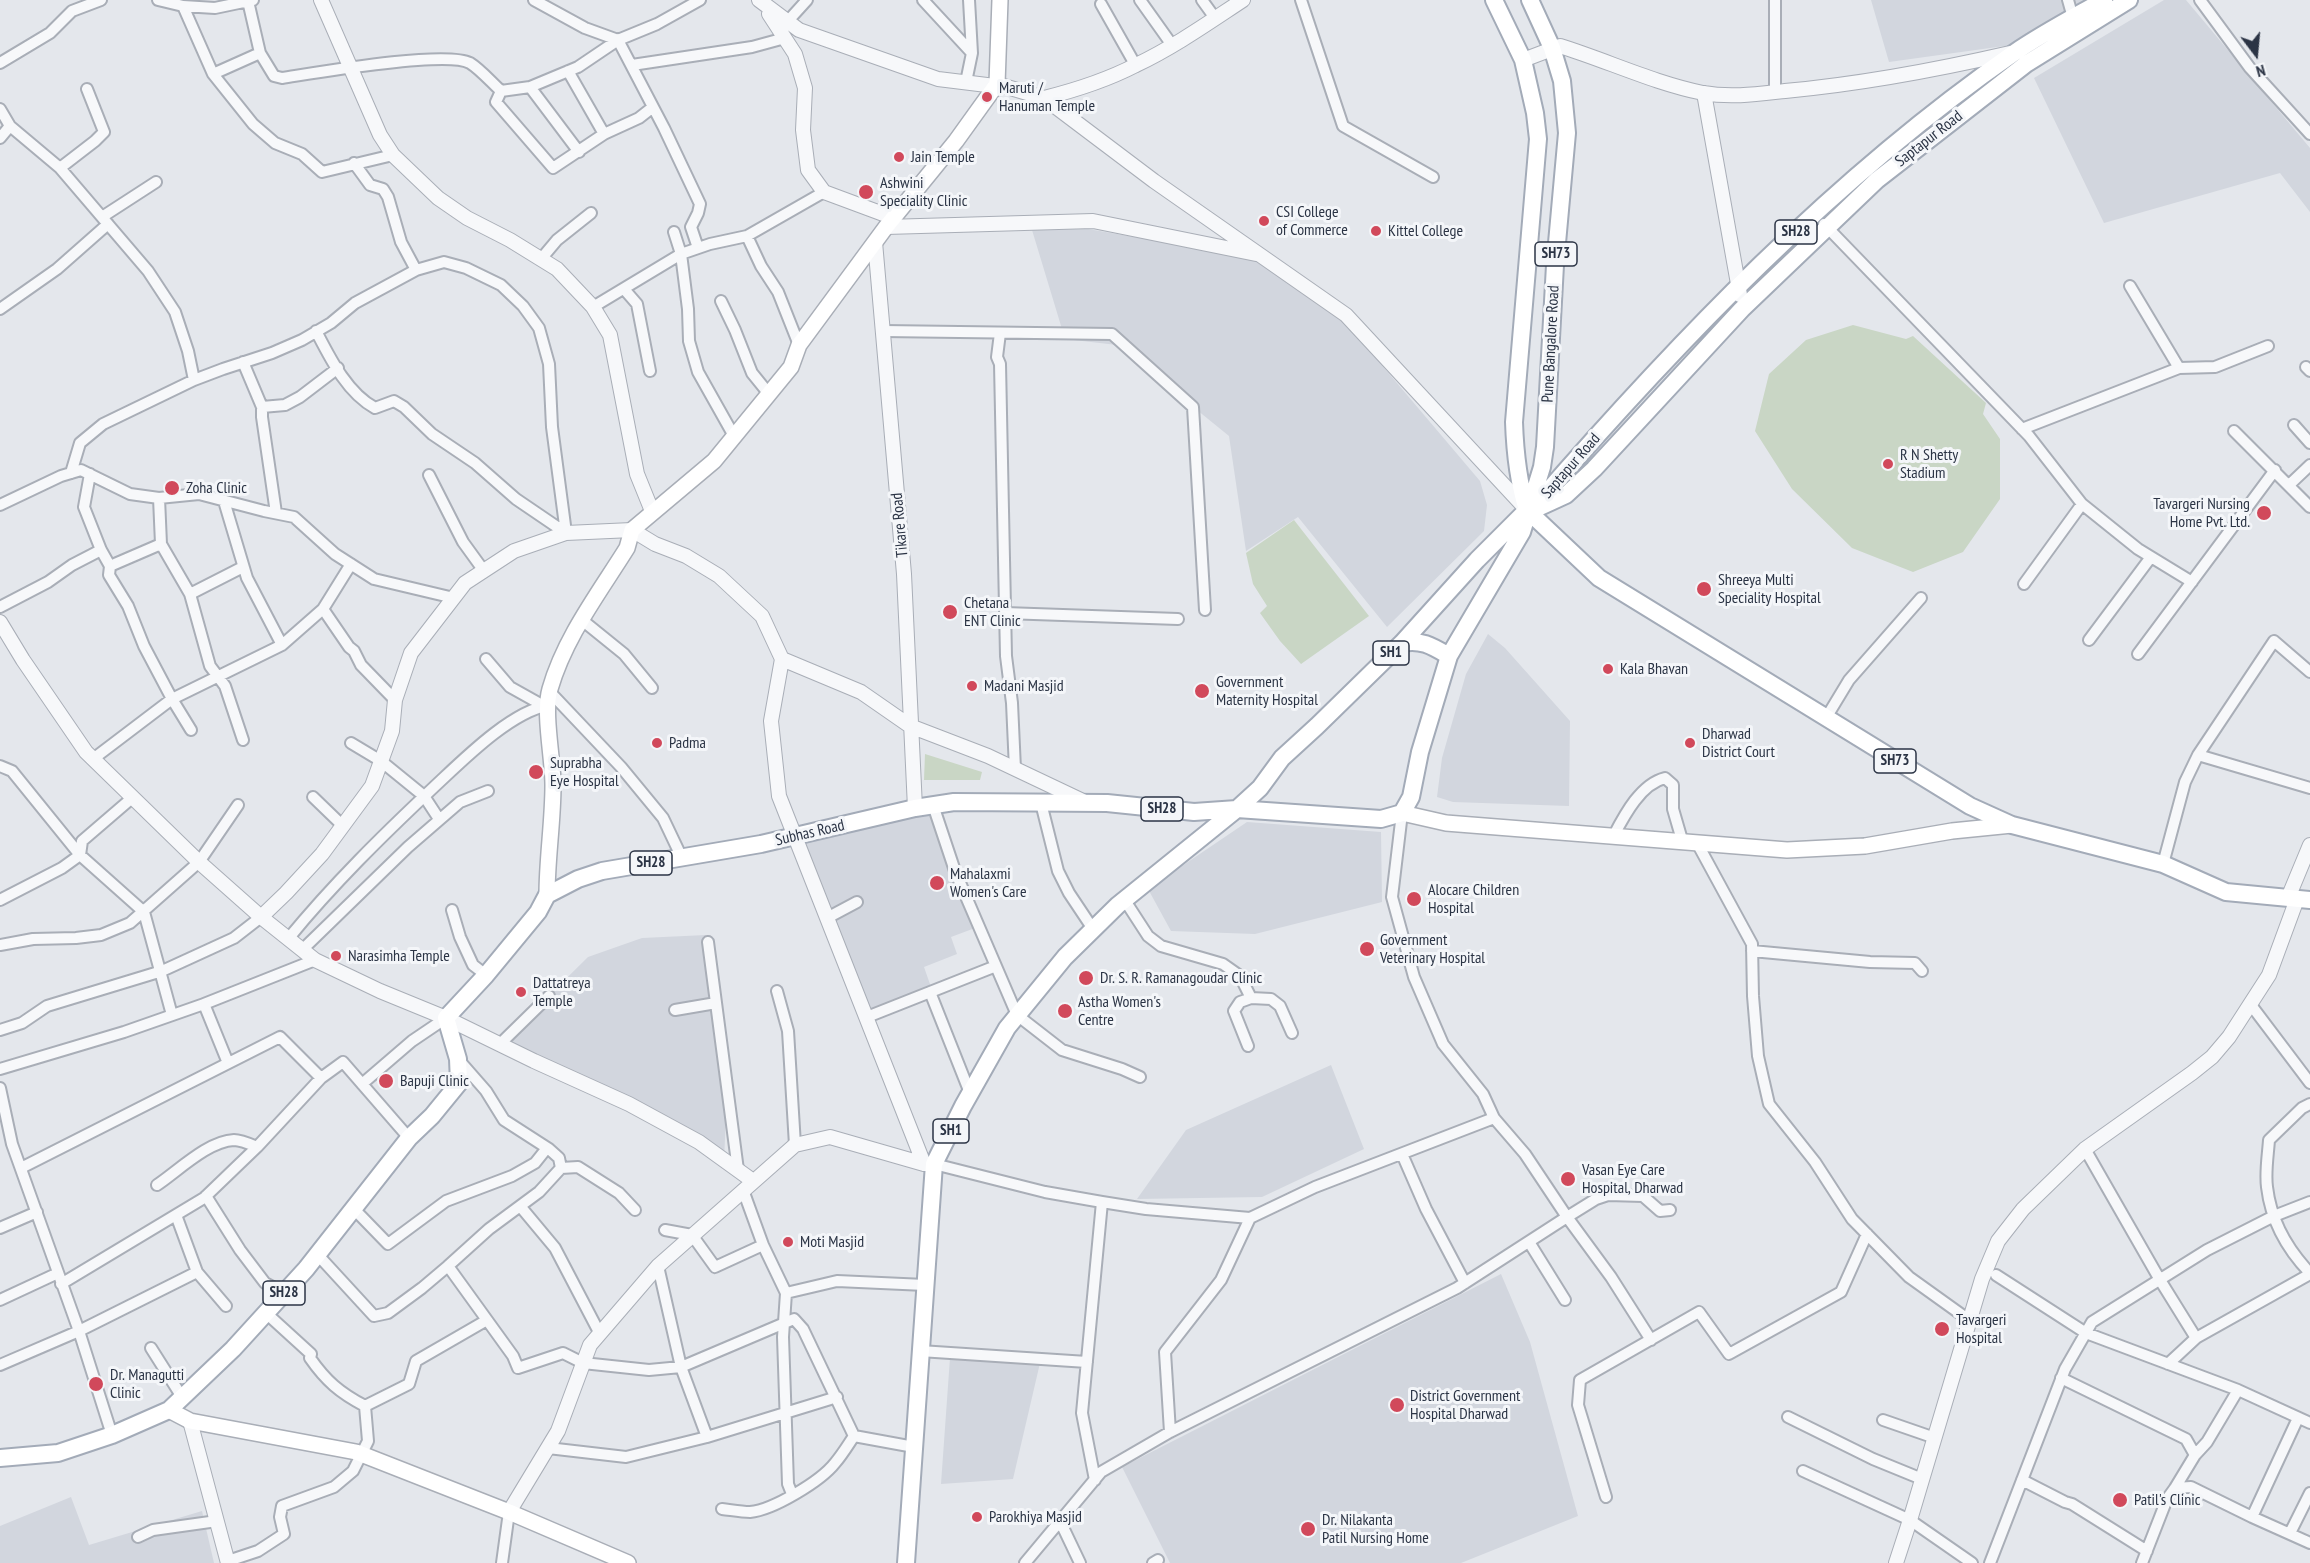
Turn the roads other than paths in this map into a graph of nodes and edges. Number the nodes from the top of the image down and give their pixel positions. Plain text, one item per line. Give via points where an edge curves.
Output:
1 (101, 0) edge
2 (158, 0) edge
3 (251, 0) edge
4 (321, 0) edge
5 (534, 0) edge
6 (700, 0) edge
7 (758, 0) edge
8 (807, 0) edge
9 (923, 0) edge
10 (969, 0) edge
11 (1000, 0) edge
12 (1140, 0) edge
13 (1202, 0) edge
14 (1243, 0) edge
15 (1301, 0) edge
16 (1494, 0) edge
17 (1530, 0) edge
18 (1775, 0) edge
19 (2068, 0) edge
20 (2104, 0) edge
21 (2129, 0) edge
22 (2200, 0) edge
23 (1101, 4) dead end
24 (183, 6) junction
25 (1215, 18) junction
26 (2073, 18) junction
27 (787, 22) junction
28 (785, 38) junction
29 (618, 40) junction
30 (1173, 45) junction
31 (1552, 48) junction
32 (260, 52) junction
33 (972, 53) junction
34 (2021, 58) junction
35 (1523, 60) junction
36 (0, 63) edge
37 (632, 65) junction
38 (1136, 66) junction
39 (350, 68) junction
40 (568, 71) junction
41 (213, 74) junction
42 (966, 82) junction
43 (997, 84) junction
44 (530, 87) junction
45 (87, 89) dead end
46 (501, 91) junction
47 (1775, 92) junction
48 (1704, 93) junction
49 (1044, 98) junction
50 (653, 107) junction
51 (0, 109) edge
52 (10, 126) junction
53 (604, 134) junction
54 (2310, 134) edge
55 (0, 138) edge
56 (579, 152) junction
57 (393, 155) junction
58 (354, 163) junction
59 (60, 168) junction
60 (1433, 177) dead end
61 (156, 182) dead end
62 (824, 192) junction
63 (591, 213) dead end
64 (105, 221) junction
65 (1821, 221) junction
66 (890, 222) junction
67 (674, 231) dead end
68 (747, 236) junction
69 (875, 242) junction
70 (698, 248) junction
71 (681, 255) junction
72 (1261, 255) junction
73 (541, 259) junction
74 (416, 270) junction
75 (2130, 286) dead end
76 (1738, 288) junction
77 (624, 289) junction
78 (721, 301) dead end
79 (593, 307) junction
80 (0, 309) edge
81 (1742, 309) junction
82 (316, 331) junction
83 (883, 331) junction
84 (1000, 333) junction
85 (799, 345) junction
86 (2268, 346) dead end
87 (243, 362) junction
88 (338, 368) junction
89 (2179, 368) junction
90 (650, 371) dead end
91 (194, 380) junction
92 (769, 394) junction
93 (262, 407) junction
94 (2294, 425) dead end
95 (2022, 429) junction
96 (2234, 431) dead end
97 (734, 436) junction
98 (2310, 443) edge
99 (2310, 465) edge
100 (2275, 471) junction
101 (71, 473) junction
102 (90, 474) junction
103 (429, 475) dead end
104 (2290, 484) junction
105 (159, 498) junction
106 (224, 501) junction
107 (2082, 504) junction
108 (0, 505) edge
109 (2310, 507) edge
110 (652, 511) junction
111 (1528, 511) junction
112 (276, 513) junction
113 (632, 530) junction
114 (566, 533) junction
115 (161, 544) junction
116 (101, 550) junction
117 (2151, 557) junction
118 (351, 564) junction
119 (110, 566) junction
120 (243, 567) junction
121 (484, 571) junction
122 (2192, 582) junction
123 (2024, 585) dead end
124 (190, 594) junction
125 (453, 598) junction
126 (1921, 598) dead end
127 (0, 607) edge
128 (323, 609) junction
129 (1205, 610) dead end
130 (1005, 613) junction
131 (1178, 619) dead end
132 (582, 620) junction
133 (0, 622) edge
134 (2089, 640) dead end
135 (1402, 643) junction
136 (282, 645) junction
137 (2138, 654) dead end
138 (1449, 656) junction
139 (486, 659) dead end
140 (782, 659) junction
141 (2310, 672) edge
142 (219, 676) junction
143 (652, 688) dead end
144 (172, 699) junction
145 (395, 700) junction
146 (547, 701) junction
147 (1826, 718) junction
148 (910, 726) junction
149 (191, 730) dead end
150 (243, 740) dead end
151 (351, 743) dead end
152 (2198, 755) junction
153 (93, 759) junction
154 (381, 761) junction
155 (0, 766) edge
156 (1015, 768) junction
157 (2310, 788) edge
158 (488, 791) dead end
159 (424, 796) junction
160 (313, 797) dead end
161 (132, 798) junction
162 (1041, 803) junction
163 (1087, 803) junction
164 (238, 805) dead end
165 (933, 805) junction
166 (915, 808) junction
167 (1237, 809) junction
168 (1402, 813) junction
169 (439, 819) junction
170 (2012, 825) junction
171 (343, 826) junction
172 (1614, 835) junction
173 (795, 837) junction
174 (1689, 841) junction
175 (2310, 844) edge
176 (80, 855) junction
177 (682, 858) junction
178 (200, 862) junction
179 (2163, 864) junction
180 (547, 895) junction
181 (2, 896) edge
182 (1124, 899) junction
183 (2298, 899) edge
184 (857, 902) dead end
185 (453, 910) dead end
186 (144, 912) junction
187 (261, 917) junction
188 (827, 918) junction
189 (1093, 928) junction
190 (288, 939) junction
191 (708, 942) dead end
192 (0, 945) edge
193 (302, 950) junction
194 (1752, 951) junction
195 (315, 960) junction
196 (996, 966) junction
197 (162, 971) junction
198 (1922, 971) dead end
199 (486, 975) junction
200 (777, 991) dead end
201 (930, 992) junction
202 (549, 996) dead end
203 (1251, 998) junction
204 (716, 1003) junction
205 (204, 1004) junction
206 (2251, 1005) junction
207 (675, 1010) dead end
208 (172, 1015) junction
209 (1017, 1015) junction
210 (867, 1017) junction
211 (446, 1018) junction
212 (0, 1030) edge
213 (1292, 1033) dead end
214 (500, 1044) junction
215 (1248, 1046) dead end
216 (458, 1059) junction
217 (228, 1063) junction
218 (0, 1069) edge
219 (1140, 1077) dead end
220 (321, 1078) junction
221 (2310, 1083) edge
222 (362, 1084) junction
223 (0, 1088) edge
224 (970, 1093) junction
225 (2306, 1106) edge
226 (2310, 1117) edge
227 (1494, 1118) junction
228 (409, 1138) junction
229 (12, 1144) junction
230 (795, 1145) junction
231 (257, 1147) junction
232 (547, 1148) junction
233 (0, 1149) edge
234 (2085, 1149) junction
235 (1402, 1154) junction
236 (929, 1164) junction
237 (21, 1168) junction
238 (561, 1168) junction
239 (738, 1170) junction
240 (157, 1185) dead end
241 (748, 1186) junction
242 (206, 1196) junction
243 (1102, 1202) junction
244 (2310, 1202) edge
245 (520, 1206) junction
246 (354, 1209) junction
247 (635, 1210) dead end
248 (1670, 1210) dead end
249 (37, 1212) junction
250 (176, 1215) junction
251 (2274, 1216) junction
252 (1567, 1217) junction
253 (1250, 1218) junction
254 (0, 1228) edge
255 (665, 1230) dead end
256 (1867, 1234) junction
257 (692, 1235) junction
258 (1529, 1242) junction
259 (764, 1245) junction
260 (317, 1254) junction
261 (448, 1266) junction
262 (658, 1266) junction
263 (57, 1272) junction
264 (197, 1272) junction
265 (2310, 1273) edge
266 (1996, 1275) dead end
267 (2160, 1280) junction
268 (1465, 1283) junction
269 (62, 1284) junction
270 (924, 1285) junction
271 (284, 1293) junction
272 (786, 1293) junction
273 (0, 1300) edge
274 (1565, 1300) dead end
275 (226, 1306) dead end
276 (266, 1313) junction
277 (487, 1320) junction
278 (1969, 1320) junction
279 (785, 1324) junction
280 (79, 1331) junction
281 (2086, 1333) junction
282 (600, 1334) junction
283 (2196, 1338) junction
284 (1651, 1340) junction
285 (151, 1348) dead end
286 (920, 1352) junction
287 (1087, 1362) junction
288 (583, 1363) junction
289 (2168, 1364) junction
290 (0, 1365) edge
291 (681, 1367) junction
292 (2061, 1378) junction
293 (2238, 1390) junction
294 (182, 1397) junction
295 (837, 1397) junction
296 (365, 1406) junction
297 (169, 1410) junction
298 (787, 1413) junction
299 (1788, 1417) dead end
300 (2298, 1418) junction
301 (1883, 1420) dead end
302 (190, 1421) junction
303 (2310, 1423) edge
304 (1170, 1432) junction
305 (112, 1435) junction
306 (854, 1436) junction
307 (707, 1437) junction
308 (1935, 1438) junction
309 (914, 1447) junction
310 (548, 1448) junction
311 (360, 1454) junction
312 (2195, 1455) junction
313 (0, 1458) edge
314 (1803, 1471) dead end
315 (1922, 1479) junction
316 (1095, 1480) junction
317 (2022, 1480) junction
318 (2175, 1488) junction
319 (2310, 1493) edge
320 (792, 1494) junction
321 (1606, 1497) dead end
322 (722, 1509) dead end
323 (509, 1512) junction
324 (2252, 1517) junction
325 (1910, 1520) junction
326 (217, 1521) junction
327 (1060, 1521) junction
328 (2290, 1533) junction
329 (138, 1536) dead end
330 (2310, 1543) edge
331 (2147, 1551) junction
332 (228, 1562) edge
333 (502, 1563) edge
334 (628, 1563) edge
335 (906, 1563) edge
336 (1025, 1563) edge
337 (1080, 1563) edge
338 (1896, 1563) edge
339 (1972, 1563) edge
340 (1990, 1563) edge
341 (2142, 1563) edge

1 - 36 street via 72,11 50,33
2 - 24 street
3 - 24 street via 215,8
3 - 32 street
4 - 39 street
5 - 29 street via 585,28
6 - 29 street
7 - 27 street
7 - 28 street
8 - 27 street
9 - 33 street
10 - 33 street
11 - 43 main road
12 - 30 street
13 - 25 street
14 - 25 street
15 - 60 street via 1343,126
16 - 35 main road, Pune Bangalore Road / SH73
17 - 31 main road, Pune Bangalore Road / SH73
18 - 47 street
19 - 26 street
20 - 26 main road, Saptapur Road / SH28
21 - 34 main road, Saptapur Road / SH28
22 - 54 street via 2250,68
23 - 38 street
24 - 41 street
25 - 30 street
26 - 34 main road, Saptapur Road / SH28
27 - 42 street via 799,30 938,79
28 - 37 street via 752,47
28 - 62 street via 795,54 805,88 803,130 808,170
29 - 37 street
29 - 40 street
30 - 38 street
31 - 35 street
31 - 48 street via 1560,46
31 - 111 main road, Pune Bangalore Road / SH73 via 1562,81 1567,133 1545,447
32 - 39 street via 274,76 282,78
32 - 41 street
33 - 42 street
34 - 47 street
34 - 65 main road, Saptapur Road / SH28 via 1877,180
35 - 111 main road, Pune Bangalore Road / SH73 via 1538,139 1514,422 1515,452
37 - 50 street
38 - 49 street
39 - 46 street via 441,58 469,63
39 - 57 street
40 - 44 street
40 - 53 street
41 - 58 street via 253,124 275,143 302,154 322,172
42 - 43 street
43 - 49 street
43 - 66 main road
44 - 46 street
44 - 56 street
45 - 59 street via 104,132
46 - 56 street via 496,102 553,168
47 - 48 street via 1750,96
48 - 76 street
49 - 72 street
50 - 53 street
50 - 70 street via 700,204 691,227
51 - 52 street
52 - 55 street
52 - 59 street
53 - 56 street
57 - 58 street
57 - 73 street via 438,198
58 - 74 street via 370,185 383,189 388,197 401,242
59 - 64 street
61 - 64 street
62 - 66 street
62 - 68 street
63 - 73 street via 557,240
64 - 80 street via 57,269
64 - 91 street via 148,271 175,312
65 - 76 main road, Saptapur Road / SH28
65 - 81 main road, Saptapur Road / SH28
65 - 95 street
66 - 69 main road
66 - 72 street via 1093,221
67 - 71 street
68 - 70 street
68 - 85 street via 778,292
69 - 83 street, Tikare Road
69 - 85 main road
70 - 71 street
71 - 77 street
71 - 97 street via 689,341 699,372
72 - 111 street via 1346,315
73 - 79 street via 557,269
74 - 82 street via 355,303
74 - 114 street via 444,262 466,268 501,285 538,328 549,364 552,427
75 - 89 street
76 - 81 street
76 - 111 main road, Saptapur Road / SH28
77 - 79 street
77 - 90 street via 637,304
78 - 92 street via 752,373
79 - 110 street via 610,335 637,474
81 - 111 main road, Saptapur Road / SH28 via 1594,469 1566,495
82 - 87 street via 272,353
82 - 88 street
83 - 84 street
83 - 148 street, Tikare Road via 904,574
84 - 129 street via 1112,334 1193,407
84 - 130 street via 997,357
85 - 92 main road via 792,367
86 - 89 street via 2215,367
87 - 91 street
87 - 93 street
88 - 93 street via 285,405
88 - 114 street via 365,403 375,408 394,401 404,407 432,434
89 - 95 street
91 - 101 street via 103,424 80,443
92 - 97 main road
93 - 112 street
94 - 98 street
95 - 107 street
96 - 100 street
97 - 110 main road via 714,461
99 - 104 street
100 - 104 street
100 - 122 street
101 - 102 street via 81,470
101 - 108 street
102 - 105 street via 130,494
102 - 116 street via 84,507
103 - 121 street via 463,542
104 - 109 street
105 - 106 street via 199,494
105 - 115 street
106 - 112 street
106 - 120 street
107 - 117 street
107 - 123 street
110 - 113 main road
111 - 135 main road, SH1 via 1477,560
111 - 138 main road via 1522,532
111 - 147 main road, SH73 via 1599,578
112 - 118 street via 294,517
113 - 114 street
113 - 132 main road via 627,548
113 - 140 street via 719,576 762,616
114 - 121 street via 514,551
115 - 119 street
115 - 124 street
116 - 119 street
116 - 127 street
117 - 122 street
117 - 134 street
118 - 125 street via 374,579
118 - 128 street
119 - 144 street via 109,574
120 - 124 street
120 - 136 street
121 - 125 street
122 - 137 street
124 - 142 street via 210,666
125 - 145 street via 411,653
126 - 147 street via 1849,680
128 - 136 street
128 - 145 street via 361,665
130 - 131 street
130 - 156 street
132 - 143 street via 624,654
132 - 146 main road via 567,644
133 - 153 street
135 - 138 main road via 1414,640 1429,644
135 - 167 main road, SH1 via 1282,758 1260,788
136 - 142 street
138 - 168 main road via 1420,752 1411,797
139 - 146 street via 510,687
140 - 148 street via 861,692
140 - 173 street via 771,721 779,796
141 - 152 street via 2274,641
142 - 144 street
142 - 150 street
144 - 149 street
144 - 153 street
145 - 154 street via 392,732
146 - 159 street via 503,727
146 - 177 street via 621,767 663,818
146 - 180 main road via 553,784
147 - 170 main road, SH73 via 1970,806
148 - 156 street
148 - 166 street, Tikare Road
151 - 154 street
152 - 157 street
152 - 179 street via 2185,782
153 - 161 street
154 - 159 street
154 - 171 street via 372,786
155 - 176 street via 12,771
156 - 163 street
158 - 169 street via 460,802
159 - 169 street
159 - 190 street via 327,891
160 - 171 street
161 - 176 street via 82,841
161 - 178 street
162 - 163 main road, Subhas Road / SH28
162 - 165 main road, Subhas Road / SH28
162 - 189 street via 1058,872
163 - 167 main road, Subhas Road / SH28 via 1194,812
164 - 178 street
165 - 166 main road, Subhas Road / SH28
165 - 196 street via 955,871
166 - 173 main road, Subhas Road / SH28
167 - 168 main road, Subhas Road via 1381,819
167 - 182 main road, SH1
168 - 172 main road via 1446,823
168 - 227 street via 1392,897 1414,977 1443,1044 1483,1094
169 - 193 street
170 - 174 main road via 1865,846 1788,850
170 - 179 main road, SH73
171 - 187 street via 322,854
172 - 174 main road
172 - 174 street via 1626,813 1653,781 1665,778 1673,785 1673,809
173 - 177 main road, Subhas Road / SH28
173 - 188 street
174 - 194 street via 1752,944
175 - 183 street
176 - 181 street via 62,868
176 - 186 street
177 - 180 main road, Subhas Road / SH28 via 602,870
178 - 186 street
178 - 187 street
179 - 183 main road, SH73 via 2226,892
180 - 199 main road via 538,912
182 - 189 main road, SH1
182 - 203 street via 1148,936 1161,946 1223,964 1240,976
183 - 206 street via 2269,975
184 - 188 street
185 - 199 street via 473,966
186 - 192 street via 130,923 100,935
186 - 197 street
187 - 190 street
187 - 197 street via 234,938
188 - 210 street
189 - 209 main road, SH1
190 - 193 street
191 - 204 street
193 - 195 street
194 - 198 street via 1915,963
194 - 256 street via 1758,1056 1769,1104
195 - 205 street
195 - 211 street
196 - 201 street
196 - 209 street
197 - 208 street
197 - 212 street via 47,1006 22,1023
199 - 211 main road
200 - 230 street via 788,1031
201 - 210 street
201 - 224 street
202 - 214 street
203 - 213 street via 1270,999 1280,1006
203 - 215 street via 1240,1002 1234,1011
204 - 207 street
204 - 239 street
205 - 208 street
205 - 217 street
206 - 221 street
206 - 234 street via 2212,1057
208 - 218 street
209 - 219 street via 1062,1050
209 - 224 main road, SH1
210 - 236 street
211 - 214 street
211 - 216 main road, SH28
211 - 222 street
214 - 239 street via 629,1104 699,1142
216 - 228 main road, SH28 via 459,1083
216 - 232 street via 486,1091 504,1120
217 - 220 street via 280,1037
217 - 237 street
220 - 222 street via 343,1062
220 - 231 street
222 - 228 street
223 - 229 street
224 - 236 main road, SH1
225 - 226 street
225 - 251 street via 2269,1140 2267,1186
227 - 235 street
227 - 252 street
228 - 246 main road, SH28
229 - 233 street
229 - 237 street
230 - 236 street via 830,1137
230 - 241 street
231 - 240 street via 236,1140 219,1144 177,1168
231 - 242 street
232 - 238 street via 559,1158
232 - 246 street via 535,1163 512,1176 446,1201 388,1244
234 - 267 street
234 - 278 street via 2009,1224 1985,1270
235 - 253 street via 1315,1187
235 - 268 street
236 - 243 street
236 - 270 main road, SH1
237 - 249 street
238 - 245 street
238 - 247 street via 578,1167 619,1193
239 - 241 street
241 - 257 street
241 - 259 street
242 - 250 street
242 - 271 street via 265,1283
243 - 253 street
243 - 287 street
244 - 251 street
245 - 261 street
245 - 282 street via 555,1248
246 - 260 main road, SH28
248 - 252 street via 1660,1211 1643,1196 1608,1195
249 - 254 street
249 - 263 street
250 - 264 street
250 - 269 street
251 - 265 street via 2278,1231
251 - 267 street via 2207,1250
252 - 258 street
252 - 284 street
253 - 304 street via 1221,1280 1165,1353
255 - 257 street
256 - 278 street via 1909,1277
256 - 284 street via 1841,1292 1729,1354 1699,1312
257 - 259 street via 715,1267
257 - 262 street
258 - 268 street
258 - 274 street
259 - 272 street
260 - 261 street via 374,1316 388,1313
260 - 271 main road, SH28
261 - 277 street
262 - 282 street
262 - 291 street
263 - 269 street
263 - 273 street
264 - 275 street
264 - 280 street
265 - 283 street
266 - 281 street
267 - 281 street via 2092,1322
267 - 283 street
268 - 304 street
269 - 280 street
270 - 272 street via 837,1281
270 - 286 main road, SH1
271 - 276 main road, SH28
272 - 279 street
276 - 294 main road, SH28
276 - 296 street via 311,1354 325,1380
277 - 288 street via 518,1368 563,1353
277 - 296 street via 416,1361 409,1384
278 - 308 street
279 - 291 street
279 - 295 street via 794,1319 803,1329
279 - 298 street
280 - 290 street
280 - 305 street
281 - 289 street
281 - 292 street
282 - 288 street via 590,1345
283 - 289 street
284 - 321 street via 1580,1380 1578,1405
285 - 294 street
286 - 287 street
286 - 309 main road, SH1
287 - 316 street via 1082,1413
288 - 291 street via 649,1370
288 - 310 street
289 - 293 street
291 - 307 street
292 - 312 street via 2186,1439
292 - 317 street
293 - 300 street
293 - 312 street
294 - 297 main road, SH28
295 - 298 street
295 - 306 street
296 - 311 street via 368,1441
297 - 302 main road
297 - 305 main road, SH28
298 - 307 street
298 - 320 street
299 - 315 street
300 - 303 street
300 - 324 street
301 - 308 street
302 - 311 main road
302 - 326 street
304 - 316 street via 1101,1472
305 - 313 main road, SH28 via 58,1453
306 - 309 street
306 - 320 street via 834,1465
307 - 310 street via 626,1457
308 - 315 street
309 - 335 main road, SH1
310 - 323 street
311 - 323 main road
311 - 332 street via 354,1471 334,1487 282,1506 284,1534 258,1551
312 - 318 street
314 - 325 street
315 - 325 street
316 - 327 street
317 - 331 street via 2072,1504
317 - 340 street
318 - 324 street via 2191,1486
318 - 331 street
319 - 328 street
320 - 322 street via 752,1512
323 - 333 street
323 - 334 main road
324 - 328 street
325 - 338 street
325 - 339 street
326 - 329 street via 153,1530
326 - 332 street
327 - 336 street
327 - 337 street
328 - 330 street
331 - 341 street

